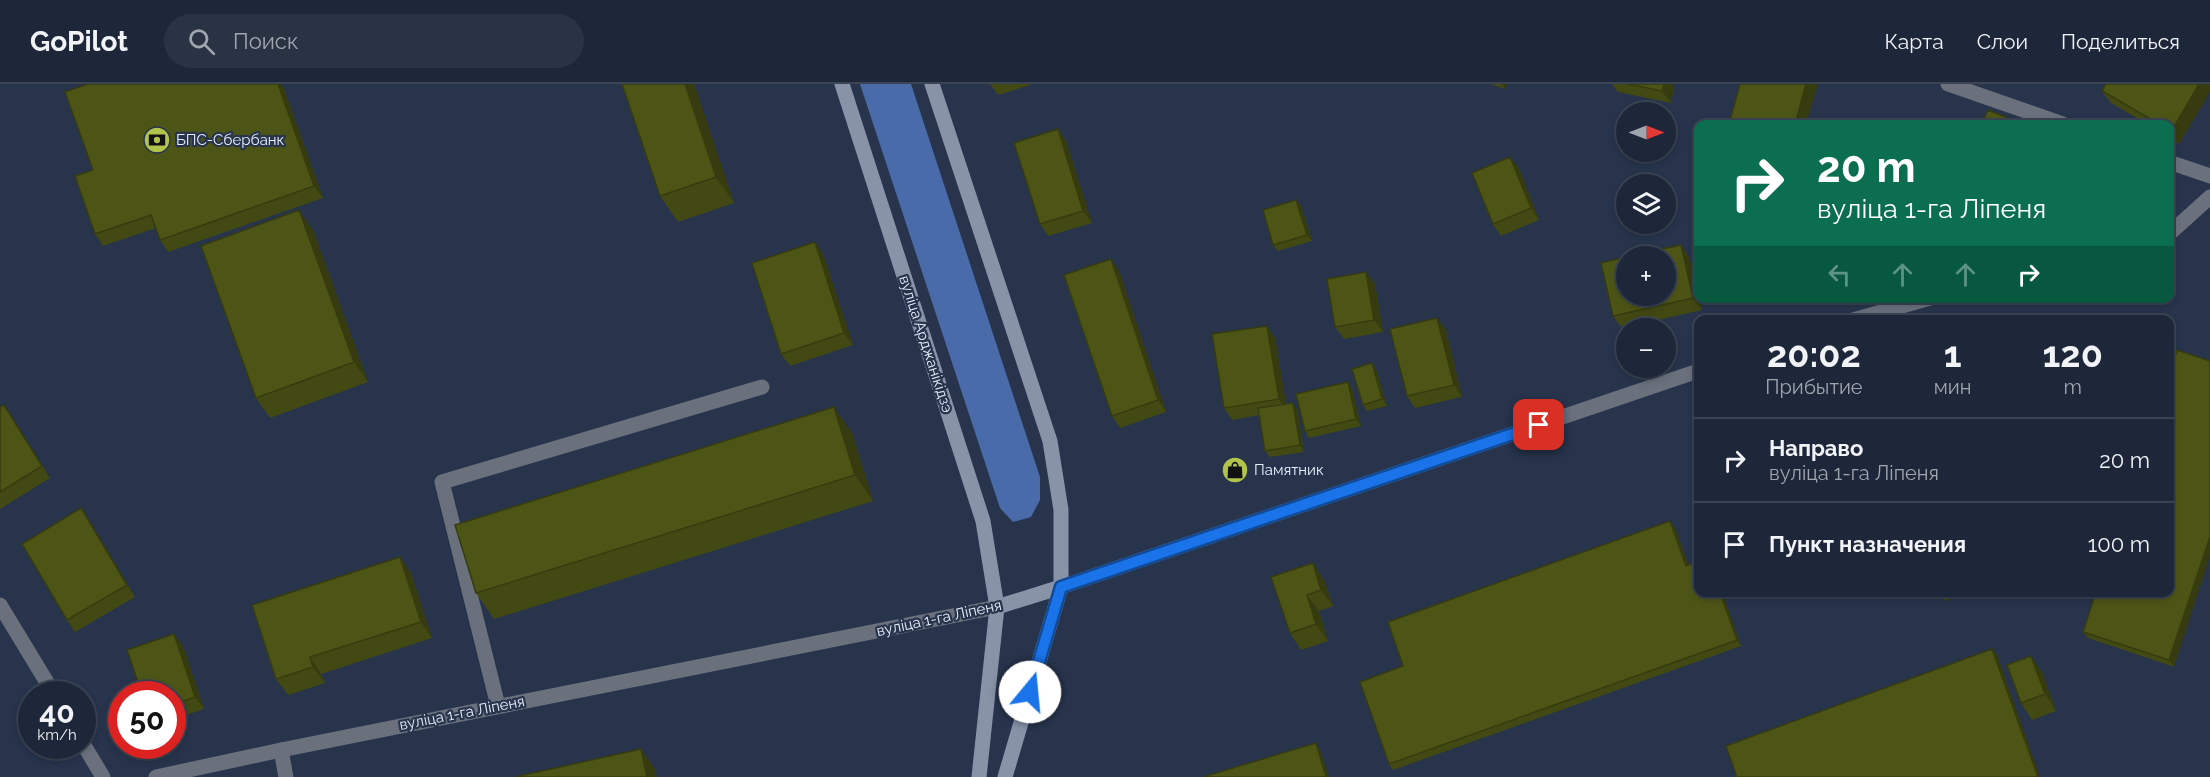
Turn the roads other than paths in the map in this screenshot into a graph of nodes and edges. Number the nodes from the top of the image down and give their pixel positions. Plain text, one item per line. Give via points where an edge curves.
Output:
1 (842, 84) edge
2 (932, 84) edge
3 (1948, 84) edge
4 (2052, 120) edge
5 (2174, 164) edge
6 (2210, 176) edge
7 (2210, 197) edge
8 (2174, 229) edge
9 (1912, 303) edge
10 (1870, 315) edge
11 (1694, 372) edge
12 (762, 387) dead end
13 (1061, 587) junction
14 (0, 606) edge
15 (997, 607) junction
16 (46, 681) edge
17 (498, 706) junction
18 (281, 750) junction
19 (92, 759) edge
20 (176, 775) edge
21 (103, 777) edge
22 (156, 777) edge
23 (286, 777) edge
24 (979, 777) edge
25 (1005, 777) edge

1 - 15 main road, вуліца Арджанікідзэ via 983,521
2 - 13 main road via 1050,441 1061,510
3 - 4 street
5 - 6 street
7 - 8 street
9 - 10 street
11 - 13 street, вуліца 1-га Ліпеня
12 - 17 street via 442,482
13 - 15 main road, вуліца 1-га Ліпеня
13 - 25 main road
14 - 16 street
15 - 17 street, вуліца 1-га Ліпеня
15 - 24 main road, вуліца Арджанікідзэ
17 - 18 street, вуліца 1-га Ліпеня
18 - 20 street, вуліца 1-га Ліпеня
18 - 23 street
19 - 21 street
20 - 22 street, вуліца 1-га Ліпеня

